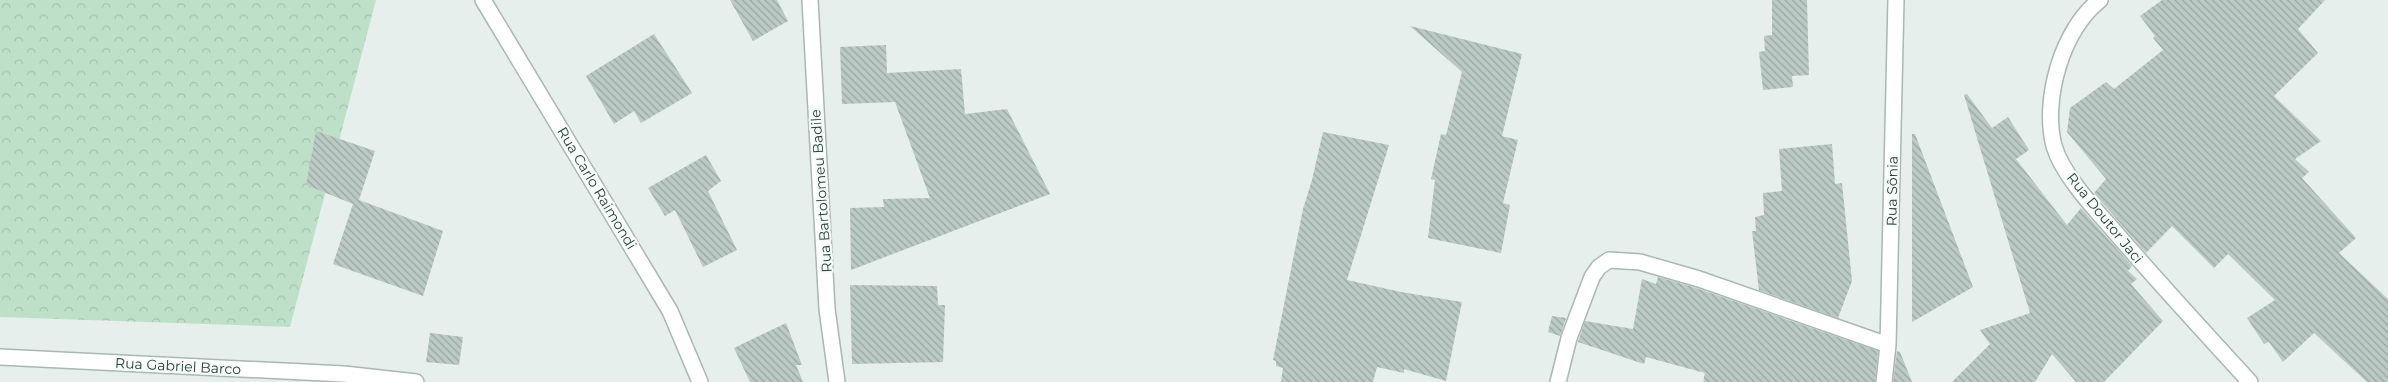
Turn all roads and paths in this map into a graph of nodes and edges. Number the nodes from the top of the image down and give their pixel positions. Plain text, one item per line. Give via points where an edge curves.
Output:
1 (484, 0) edge
2 (810, 0) edge
3 (1896, 0) edge
4 (2100, 0) edge
5 (1888, 345) junction
6 (0, 357) edge
7 (416, 382) edge
8 (700, 382) edge
9 (837, 382) edge
10 (1558, 382) edge
11 (1884, 382) edge
12 (2250, 382) edge

1 - 8 street, Rua Carlo Raimondi via 670,311
2 - 9 street, Rua Bartolomeu Badile via 828,309
3 - 5 street, Rua Sônia
4 - 12 street, Rua Doutor Jaci via 2073,31 2059,63 2053,86 2051,118 2054,146 2066,170 2092,205
5 - 10 street via 1699,279 1640,262 1609,260 1592,277 1569,338
5 - 11 street, Rua Sônia
6 - 7 street, Rua Gabriel Barco via 344,374

